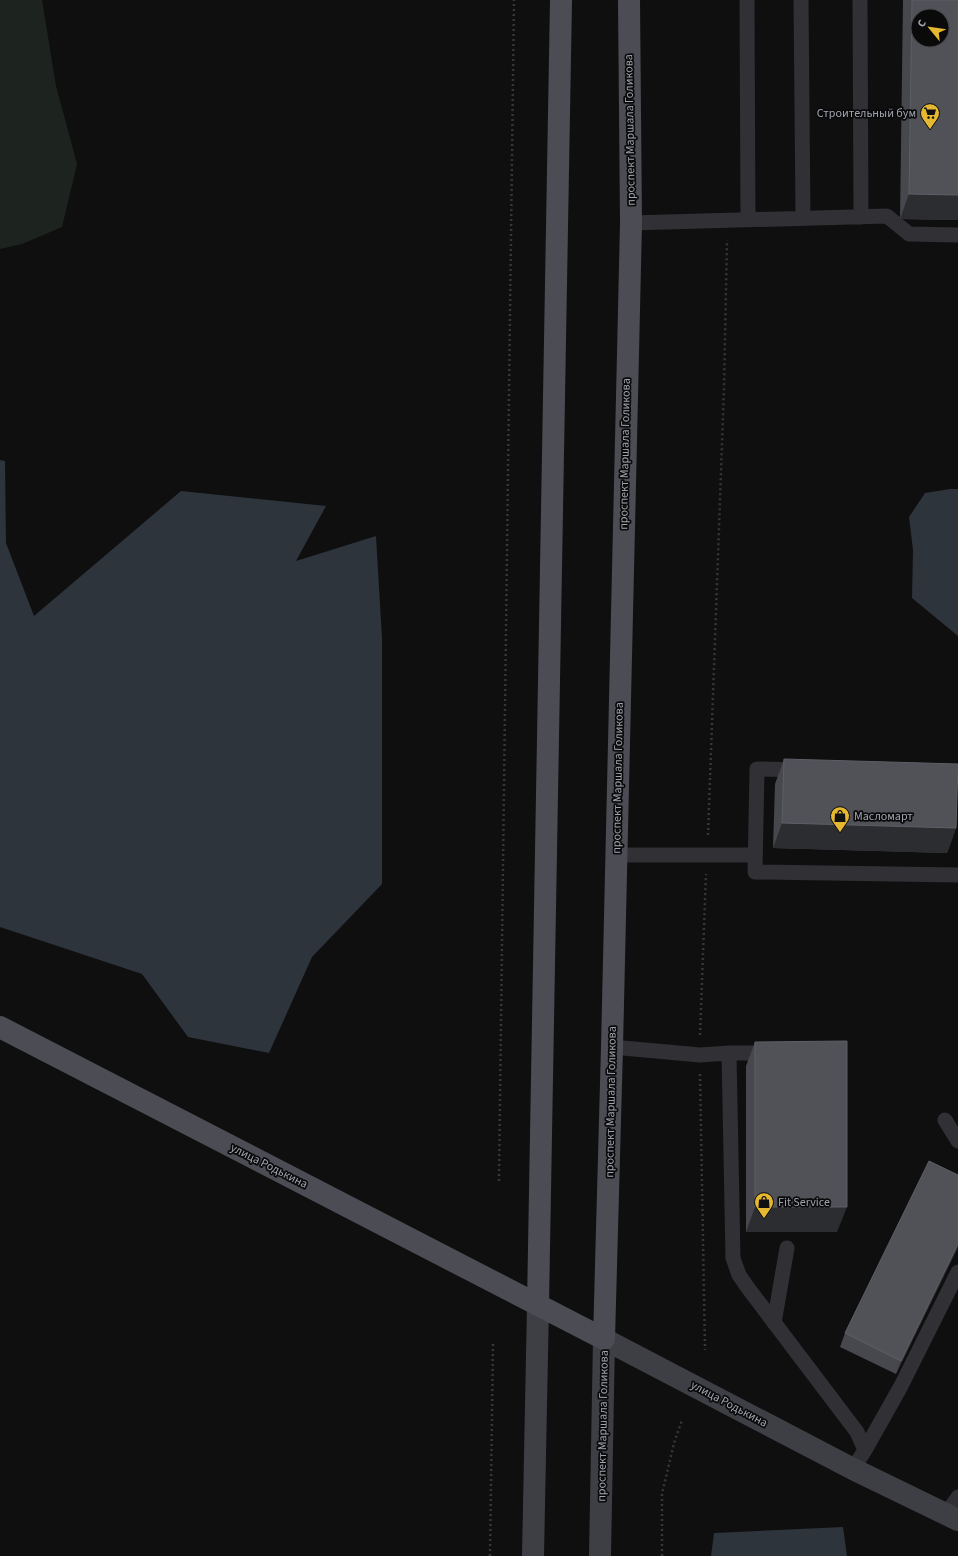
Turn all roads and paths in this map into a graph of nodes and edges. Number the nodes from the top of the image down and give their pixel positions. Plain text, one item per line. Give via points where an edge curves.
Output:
1 (514, 0) edge
2 (561, 0) edge
3 (629, 0) edge
4 (747, 0) edge
5 (801, 0) edge
6 (860, 0) edge
7 (861, 217) junction
8 (803, 218) junction
9 (748, 219) junction
10 (728, 220) junction
11 (631, 222) junction
12 (958, 235) edge
13 (811, 770) edge
14 (617, 855) junction
15 (707, 855) junction
16 (755, 855) junction
17 (958, 875) edge
18 (0, 1027) edge
19 (612, 1047) junction
20 (729, 1054) junction
21 (783, 1054) edge
22 (700, 1055) junction
23 (945, 1120) dead end
24 (958, 1141) edge
25 (499, 1181) dead end
26 (787, 1248) dead end
27 (958, 1272) edge
28 (538, 1305) junction
29 (774, 1323) junction
30 (604, 1339) junction
31 (493, 1344) dead end
32 (705, 1350) dead end
33 (682, 1420) dead end
34 (865, 1450) junction
35 (853, 1469) junction
36 (954, 1510) edge
37 (490, 1556) edge
38 (533, 1556) edge
39 (600, 1556) edge
40 (662, 1556) edge

1 - 25 path
2 - 28 main road
3 - 11 main road, проспект Маршала Голикова
4 - 9 lane
5 - 8 lane
6 - 7 lane
7 - 8 lane
7 - 12 lane via 887,216 909,234
8 - 9 lane
9 - 10 lane
10 - 11 lane
10 - 15 path
11 - 14 main road, проспект Маршала Голикова
13 - 16 lane via 757,769
14 - 15 lane
14 - 19 main road, проспект Маршала Голикова
15 - 16 lane
15 - 22 path
16 - 17 lane via 755,872
18 - 28 main road, улица Родькина
19 - 22 lane
19 - 30 main road, проспект Маршала Голикова
20 - 21 lane
20 - 22 lane
20 - 29 lane via 733,1258 739,1275
22 - 32 path
23 - 24 lane
26 - 29 lane
27 - 34 lane via 901,1386
28 - 30 main road, улица Родькина
28 - 38 main road
29 - 34 lane via 857,1432
30 - 35 main road, улица Родькина
30 - 39 main road, проспект Маршала Голикова
31 - 37 path
33 - 40 path via 662,1494
34 - 35 lane
35 - 36 main road, улица Родькина

